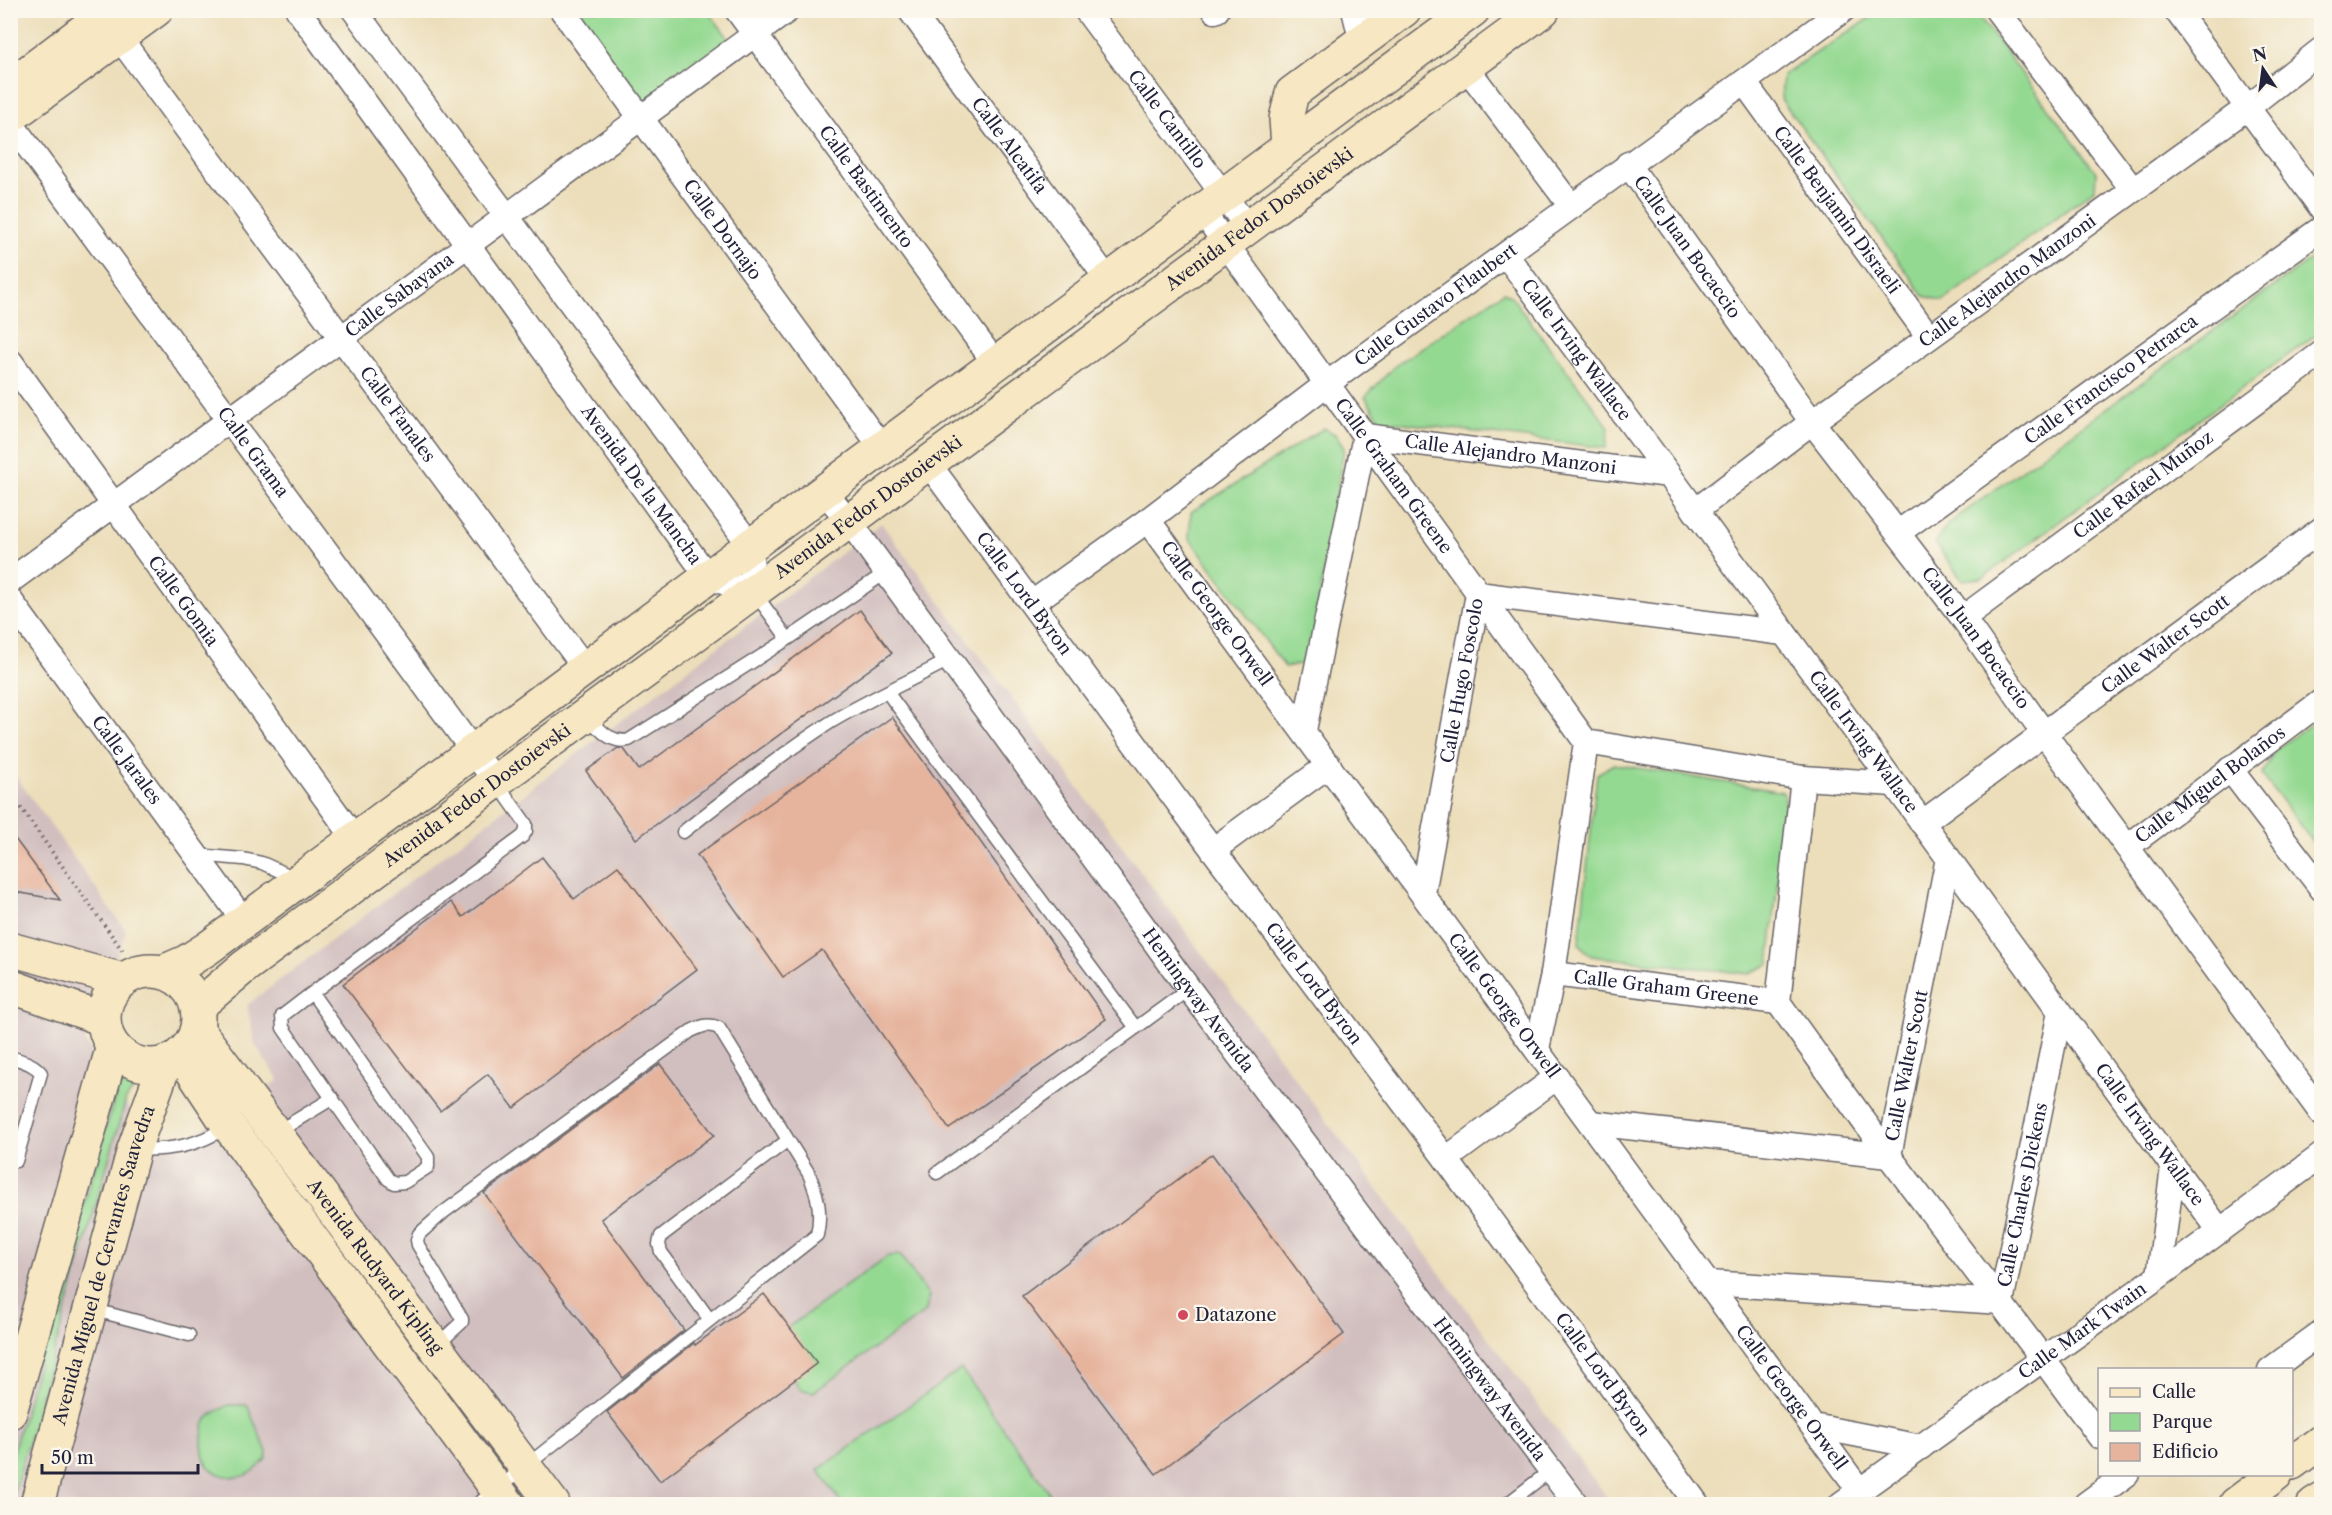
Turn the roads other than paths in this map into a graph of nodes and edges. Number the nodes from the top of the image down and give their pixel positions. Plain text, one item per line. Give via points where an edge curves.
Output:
1 (156, 10) edge
2 (298, 10) edge
3 (354, 10) edge
4 (562, 10) edge
5 (737, 10) edge
6 (788, 10) edge
7 (910, 10) edge
8 (1086, 10) edge
9 (1354, 10) edge
10 (1404, 10) edge
11 (1473, 10) edge
12 (1543, 10) edge
13 (1998, 10) edge
14 (2176, 10) edge
15 (1842, 11) edge
16 (111, 21) edge
17 (755, 35) junction
18 (1362, 42) junction
19 (2322, 49) edge
20 (1466, 67) junction
21 (1744, 82) junction
22 (10, 86) edge
23 (2247, 108) junction
24 (10, 117) edge
25 (641, 119) junction
26 (10, 122) edge
27 (1288, 146) junction
28 (1628, 164) junction
29 (2133, 190) junction
30 (1212, 203) junction
31 (1571, 206) junction
32 (2322, 209) edge
33 (507, 217) junction
34 (2322, 228) edge
35 (1237, 236) junction
36 (467, 246) junction
37 (1506, 255) junction
38 (1108, 280) junction
39 (1929, 337) junction
40 (342, 339) junction
41 (2322, 353) edge
42 (10, 361) edge
43 (995, 363) junction
44 (1328, 384) junction
45 (230, 421) junction
46 (1812, 422) junction
47 (1365, 436) junction
48 (882, 448) junction
49 (928, 463) junction
50 (1669, 475) junction
51 (824, 491) junction
52 (114, 505) junction
53 (1695, 511) junction
54 (1148, 520) junction
55 (849, 521) junction
56 (2322, 529) edge
57 (1899, 532) junction
58 (750, 545) junction
59 (885, 573) junction
60 (708, 577) junction
61 (10, 581) edge
62 (754, 592) junction
63 (1478, 594) junction
64 (10, 600) edge
65 (1032, 603) junction
66 (1964, 618) junction
67 (1784, 633) junction
68 (788, 639) junction
69 (949, 660) junction
70 (585, 668) junction
71 (887, 692) junction
72 (2322, 701) edge
73 (585, 716) junction
74 (1304, 730) junction
75 (2043, 732) junction
76 (1586, 742) junction
77 (473, 751) junction
78 (1329, 765) junction
79 (2230, 769) junction
80 (1803, 778) junction
81 (496, 782) junction
82 (1894, 784) junction
83 (1922, 823) junction
84 (683, 832) dead end
85 (355, 839) junction
86 (2127, 847) junction
87 (1213, 850) junction
88 (196, 855) junction
89 (1948, 858) junction
90 (299, 880) junction
91 (2322, 889) edge
92 (1423, 893) junction
93 (244, 921) junction
94 (10, 949) edge
95 (1553, 974) junction
96 (142, 975) junction
97 (10, 986) edge
98 (1189, 989) junction
99 (312, 993) junction
100 (1778, 1002) junction
101 (2060, 1012) junction
102 (1136, 1028) junction
103 (108, 1033) junction
104 (185, 1038) junction
105 (1537, 1049) junction
106 (10, 1057) edge
107 (1557, 1077) junction
108 (333, 1098) junction
109 (2322, 1114) edge
110 (1591, 1123) junction
111 (228, 1125) junction
112 (789, 1140) junction
113 (262, 1143) junction
114 (134, 1149) junction
115 (2322, 1155) edge
116 (1889, 1156) junction
117 (1446, 1159) junction
118 (16, 1161) dead end
119 (2173, 1167) junction
120 (938, 1173) dead end
121 (2220, 1231) junction
122 (2159, 1276) junction
123 (1709, 1283) junction
124 (2001, 1302) junction
125 (90, 1309) junction
126 (710, 1320) junction
127 (2322, 1332) edge
128 (189, 1335) dead end
129 (436, 1346) junction
130 (2043, 1359) junction
131 (2273, 1368) edge
132 (13, 1394) edge
133 (1813, 1426) junction
134 (2098, 1434) edge
135 (2322, 1441) edge
136 (1920, 1447) junction
137 (2293, 1462) edge
138 (526, 1467) junction
139 (1550, 1471) junction
140 (2125, 1476) edge
141 (2273, 1476) edge
142 (1851, 1498) edge
143 (2322, 1499) edge
144 (495, 1500) edge
145 (37, 1504) edge
146 (554, 1504) edge
147 (1507, 1504) edge
148 (1575, 1504) edge
149 (1697, 1504) edge
150 (2086, 1504) edge
151 (2236, 1504) edge
152 (2314, 1504) edge

1 - 16 main road
2 - 36 street, Avenida De la Mancha
3 - 33 street
4 - 25 street, Calle Dornajo
5 - 17 street, Calle Bastimento
6 - 17 street, Calle Sabayana
7 - 38 street, Calle Alcatifa
8 - 30 street, Calle Cantillo
9 - 18 street
10 - 18 main road
11 - 27 main road, Avenida Fedor Dostoievski
12 - 20 main road, Avenida Fedor Dostoievski
13 - 29 street
14 - 23 street
15 - 21 street, Calle Gustavo Flaubert
16 - 22 main road
16 - 24 main road
16 - 40 street, Calle Fanales
17 - 25 street, Calle Sabayana
17 - 43 street, Calle Bastimento
18 - 27 main road via 1292,93 1286,119
19 - 23 street, Calle Alejandro Manzoni
20 - 31 street
20 - 35 main road, Avenida Fedor Dostoievski
21 - 28 street, Calle Gustavo Flaubert
21 - 39 street, Calle Benjamín Disraeli
23 - 29 street, Calle Alejandro Manzoni
23 - 32 street
25 - 33 street, Calle Sabayana
25 - 48 street, Calle Dornajo
26 - 45 street, Calle Grama
27 - 30 main road, Avenida Fedor Dostoievski
28 - 31 street, Calle Gustavo Flaubert
28 - 46 street, Calle Juan Bocaccio
29 - 39 street, Calle Alejandro Manzoni
30 - 35 street, Calle Graham Greene
30 - 38 main road, Avenida Fedor Dostoievski
31 - 37 street, Calle Gustavo Flaubert
33 - 36 street, Calle Sabayana
33 - 58 street
34 - 57 street, Calle Francisco Petrarca
35 - 44 street, Calle Graham Greene
35 - 49 main road, Avenida Fedor Dostoievski
36 - 40 street, Calle Sabayana
36 - 60 street, Avenida De la Mancha
37 - 44 street, Calle Gustavo Flaubert
37 - 50 street, Calle Irving Wallace
38 - 43 main road, Avenida Fedor Dostoievski
39 - 46 street, Calle Alejandro Manzoni
40 - 45 street, Calle Sabayana
40 - 70 street, Calle Fanales
41 - 66 street, Calle Rafael Muñoz
42 - 52 street, Calle Gomia
43 - 48 main road, Avenida Fedor Dostoievski
44 - 47 street, Calle Graham Greene
44 - 54 street, Calle Gustavo Flaubert
45 - 52 street, Calle Sabayana
45 - 77 street, Calle Grama
46 - 53 street, Calle Alejandro Manzoni
46 - 57 street, Calle Juan Bocaccio
47 - 50 street, Calle Alejandro Manzoni
47 - 63 street, Calle Graham Greene
47 - 74 street
48 - 51 main road, Avenida Fedor Dostoievski
49 - 55 main road, Avenida Fedor Dostoievski
49 - 65 street, Calle Lord Byron
50 - 53 street, Calle Irving Wallace
51 - 55 street, Hemingway Avenida
51 - 58 main road, Avenida Fedor Dostoievski
52 - 61 street, Calle Sabayana
52 - 85 street, Calle Gomia
53 - 67 street, Calle Irving Wallace
54 - 65 street, Calle Gustavo Flaubert
54 - 74 street, Calle George Orwell
55 - 59 street, Hemingway Avenida
55 - 62 main road, Avenida Fedor Dostoievski
56 - 75 street, Calle Walter Scott
57 - 66 street, Calle Juan Bocaccio
58 - 60 main road, Avenida Fedor Dostoievski
58 - 62 street
59 - 68 lane
59 - 69 street, Hemingway Avenida
60 - 62 street, Avenida De la Mancha
60 - 70 main road, Avenida Fedor Dostoievski
62 - 68 lane
62 - 73 main road, Avenida Fedor Dostoievski
63 - 67 street, Calle Hugo Foscolo
63 - 76 street, Calle Graham Greene
63 - 92 street, Calle Hugo Foscolo
64 - 88 street, Calle Jarales
65 - 87 street, Calle Lord Byron
66 - 75 street, Calle Juan Bocaccio
67 - 82 street, Calle Irving Wallace
68 - 73 lane via 629,740 611,740
69 - 71 lane
69 - 98 street, Hemingway Avenida
70 - 77 main road, Avenida Fedor Dostoievski
71 - 84 lane via 789,750
71 - 102 lane
72 - 79 street, Calle Miguel Bolaños
73 - 81 main road, Avenida Fedor Dostoievski
74 - 78 street, Calle George Orwell
75 - 83 street, Calle Walter Scott
75 - 86 street, Calle Juan Bocaccio
76 - 80 street
76 - 95 street, Calle Graham Greene
77 - 81 street, Calle Grama
77 - 85 main road, Avenida Fedor Dostoievski
78 - 87 street
78 - 92 street, Calle George Orwell
79 - 86 street, Calle Miguel Bolaños
79 - 91 street
80 - 82 street
80 - 100 street, Calle Graham Greene
81 - 99 lane via 526,824 523,836
81 - 104 main road, Avenida Fedor Dostoievski via 244,967
82 - 83 street, Calle Irving Wallace
83 - 89 street, Calle Irving Wallace
85 - 90 main road, Avenida Fedor Dostoievski
86 - 109 street, Calle Juan Bocaccio
87 - 117 street, Calle Lord Byron
88 - 90 lane via 262,863
88 - 93 street, Calle Jarales
89 - 101 street, Calle Irving Wallace
89 - 116 street, Calle Walter Scott
90 - 93 main road, Avenida Fedor Dostoievski
92 - 105 street, Calle George Orwell
93 - 96 main road, Avenida Fedor Dostoievski via 193,957
94 - 96 main road
95 - 100 street, Calle Graham Greene
95 - 105 street, Calle Graham Greene
96 - 103 main road via 112,990 106,1004
96 - 104 main road via 175,977 193,995
97 - 103 main road
98 - 102 lane
98 - 139 street, Hemingway Avenida
99 - 108 lane via 282,1016 281,1021
99 - 108 lane via 423,1148 428,1167 405,1182 393,1183
100 - 116 street, Calle Graham Greene
101 - 119 street, Calle Irving Wallace
101 - 124 street, Calle Charles Dickens
102 - 120 lane
103 - 104 main road via 123,1056 150,1065
103 - 132 main road
104 - 111 main road, Avenida Rudyard Kipling
104 - 113 main road, Avenida Rudyard Kipling
104 - 114 main road, Avenida Miguel de Cervantes Saavedra
105 - 107 street, Calle George Orwell
106 - 118 lane via 29,1063 41,1073
107 - 110 street, Calle George Orwell
107 - 117 street
108 - 113 lane
110 - 116 street, Calle Walter Scott
110 - 123 street, Calle George Orwell
111 - 113 main road, Avenida Rudyard Kipling
111 - 114 lane via 204,1140 178,1149
112 - 126 lane via 819,1198 817,1235
112 - 126 lane via 661,1236 661,1252
112 - 129 lane via 719,1028 704,1025 691,1030 509,1162 419,1234 418,1245 462,1319
113 - 129 main road, Avenida Rudyard Kipling
113 - 144 main road, Avenida Rudyard Kipling
114 - 125 main road, Avenida Miguel de Cervantes Saavedra
115 - 121 street, Calle Mark Twain
116 - 124 street, Calle Graham Greene
117 - 149 street, Calle Lord Byron
119 - 121 street, Calle Irving Wallace
119 - 122 street
121 - 122 street, Calle Mark Twain
122 - 130 street, Calle Mark Twain
123 - 124 street, Calle Charles Dickens
123 - 133 street, Calle George Orwell
124 - 130 street, Calle Graham Greene
125 - 128 lane
125 - 145 main road, Avenida Miguel de Cervantes Saavedra
126 - 138 lane
127 - 131 street
129 - 138 main road, Avenida Rudyard Kipling
130 - 134 street, Calle Graham Greene
130 - 136 street, Calle Mark Twain
133 - 136 street
133 - 142 street, Calle George Orwell
135 - 137 main road
136 - 142 street, Calle Mark Twain
138 - 144 lane
138 - 146 main road, Avenida Rudyard Kipling
139 - 147 lane
139 - 148 street, Hemingway Avenida
140 - 150 street
141 - 151 main road
143 - 152 main road

